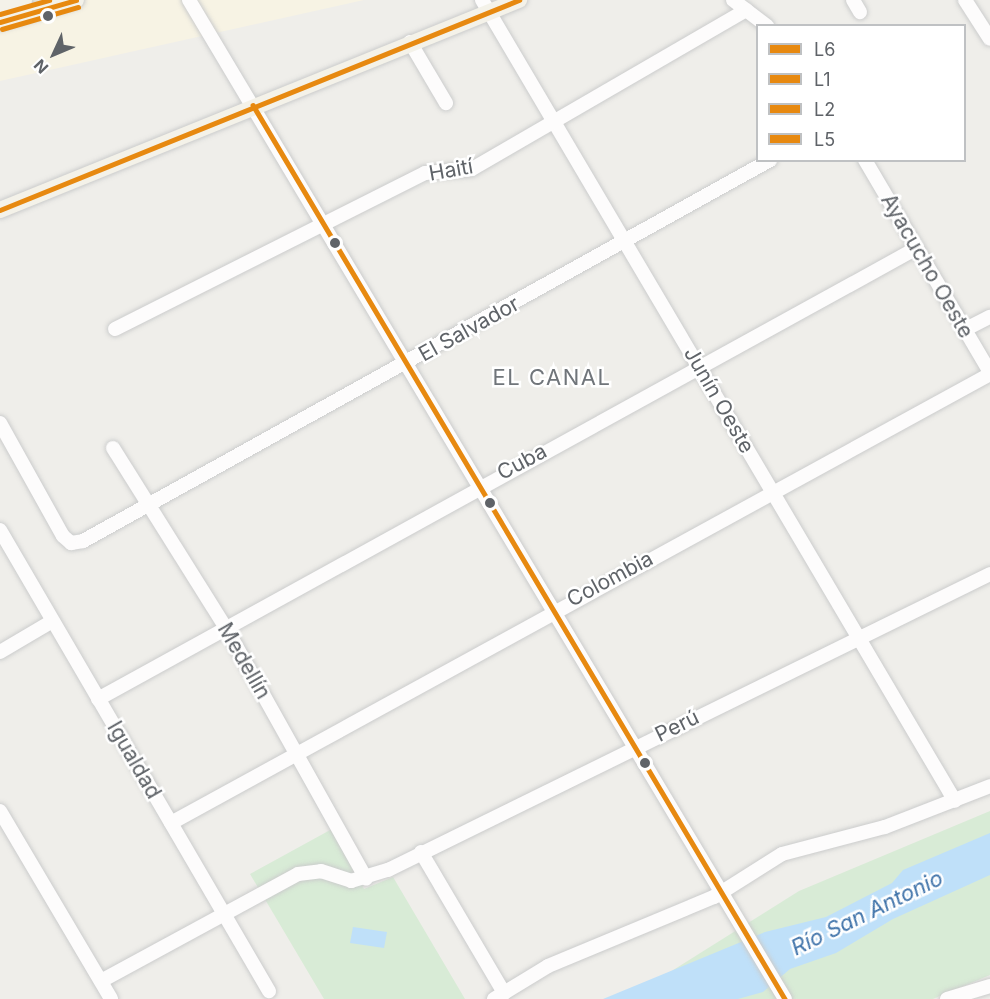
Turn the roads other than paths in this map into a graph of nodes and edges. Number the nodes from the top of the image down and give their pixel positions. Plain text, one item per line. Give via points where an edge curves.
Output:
1 (24, 0) edge
2 (76, 0) edge
3 (189, 0) edge
4 (519, 0) edge
5 (733, 0) edge
6 (965, 0) edge
7 (485, 6) edge
8 (0, 7) edge
9 (746, 10) junction
10 (0, 22) edge
11 (764, 24) edge
12 (990, 39) edge
13 (410, 42) junction
14 (446, 103) dead end
15 (253, 105) junction
16 (556, 124) junction
17 (766, 162) edge
18 (866, 162) edge
19 (0, 210) edge
20 (323, 224) junction
21 (626, 242) junction
22 (917, 248) junction
23 (990, 317) edge
24 (115, 328) dead end
25 (964, 330) junction
26 (404, 365) junction
27 (699, 367) junction
28 (990, 373) edge
29 (0, 423) edge
30 (113, 448) dead end
31 (477, 487) junction
32 (772, 493) junction
33 (150, 501) junction
34 (0, 530) edge
35 (990, 574) edge
36 (550, 610) junction
37 (51, 622) junction
38 (226, 628) junction
39 (859, 638) junction
40 (0, 652) edge
41 (98, 699) junction
42 (635, 746) junction
43 (296, 751) junction
44 (990, 786) edge
45 (956, 801) junction
46 (0, 811) edge
47 (171, 823) junction
48 (422, 852) junction
49 (366, 879) junction
50 (722, 892) junction
51 (222, 911) junction
52 (100, 981) junction
53 (990, 986) edge
54 (269, 991) dead end
55 (499, 996) edge
56 (111, 999) edge
57 (785, 999) edge
58 (947, 999) edge

1 - 8 main road
2 - 10 main road
3 - 15 street
4 - 7 main road
5 - 9 street
6 - 12 street
7 - 13 main road
7 - 16 street, Junín Oeste
9 - 11 street
9 - 16 street, Haití
13 - 14 street
13 - 15 main road
15 - 19 main road
15 - 20 street
16 - 20 street, Haití via 472,169 425,173
16 - 21 street, Junín Oeste
17 - 21 street, El Salvador
18 - 22 street, Ayacucho Oeste
20 - 24 street, Haití
20 - 26 street
21 - 26 street, El Salvador
21 - 27 street, Junín Oeste
22 - 25 street, Ayacucho Oeste
22 - 27 street, Cuba
23 - 25 street
25 - 28 street, Ayacucho Oeste
26 - 31 street
26 - 33 street, El Salvador
27 - 31 street, Cuba
27 - 32 street, Junín Oeste
28 - 32 street, Colombia
29 - 33 street, El Salvador via 71,543
30 - 33 street, Medellín
31 - 36 street
31 - 38 street, Cuba
32 - 36 street, Colombia
32 - 39 street, Junín Oeste
33 - 38 street, Medellín
34 - 37 street, Igualdad
35 - 39 street, Perú
36 - 42 street
36 - 43 street, Colombia
37 - 40 street
37 - 41 street, Igualdad
38 - 41 street, Cuba
38 - 43 street, Medellín
39 - 42 street, Perú
39 - 45 street, Junín Oeste
41 - 47 street, Igualdad
42 - 48 street, Perú
42 - 50 street
43 - 47 street, Colombia
43 - 49 street, Medellín
44 - 45 street
45 - 50 street via 885,827 782,854
46 - 52 street
47 - 51 street, Igualdad
48 - 49 street, Perú
48 - 55 street
49 - 51 street via 298,874
50 - 55 street via 548,966
50 - 57 street
51 - 52 street
51 - 54 street, Igualdad
52 - 56 street
53 - 58 street

